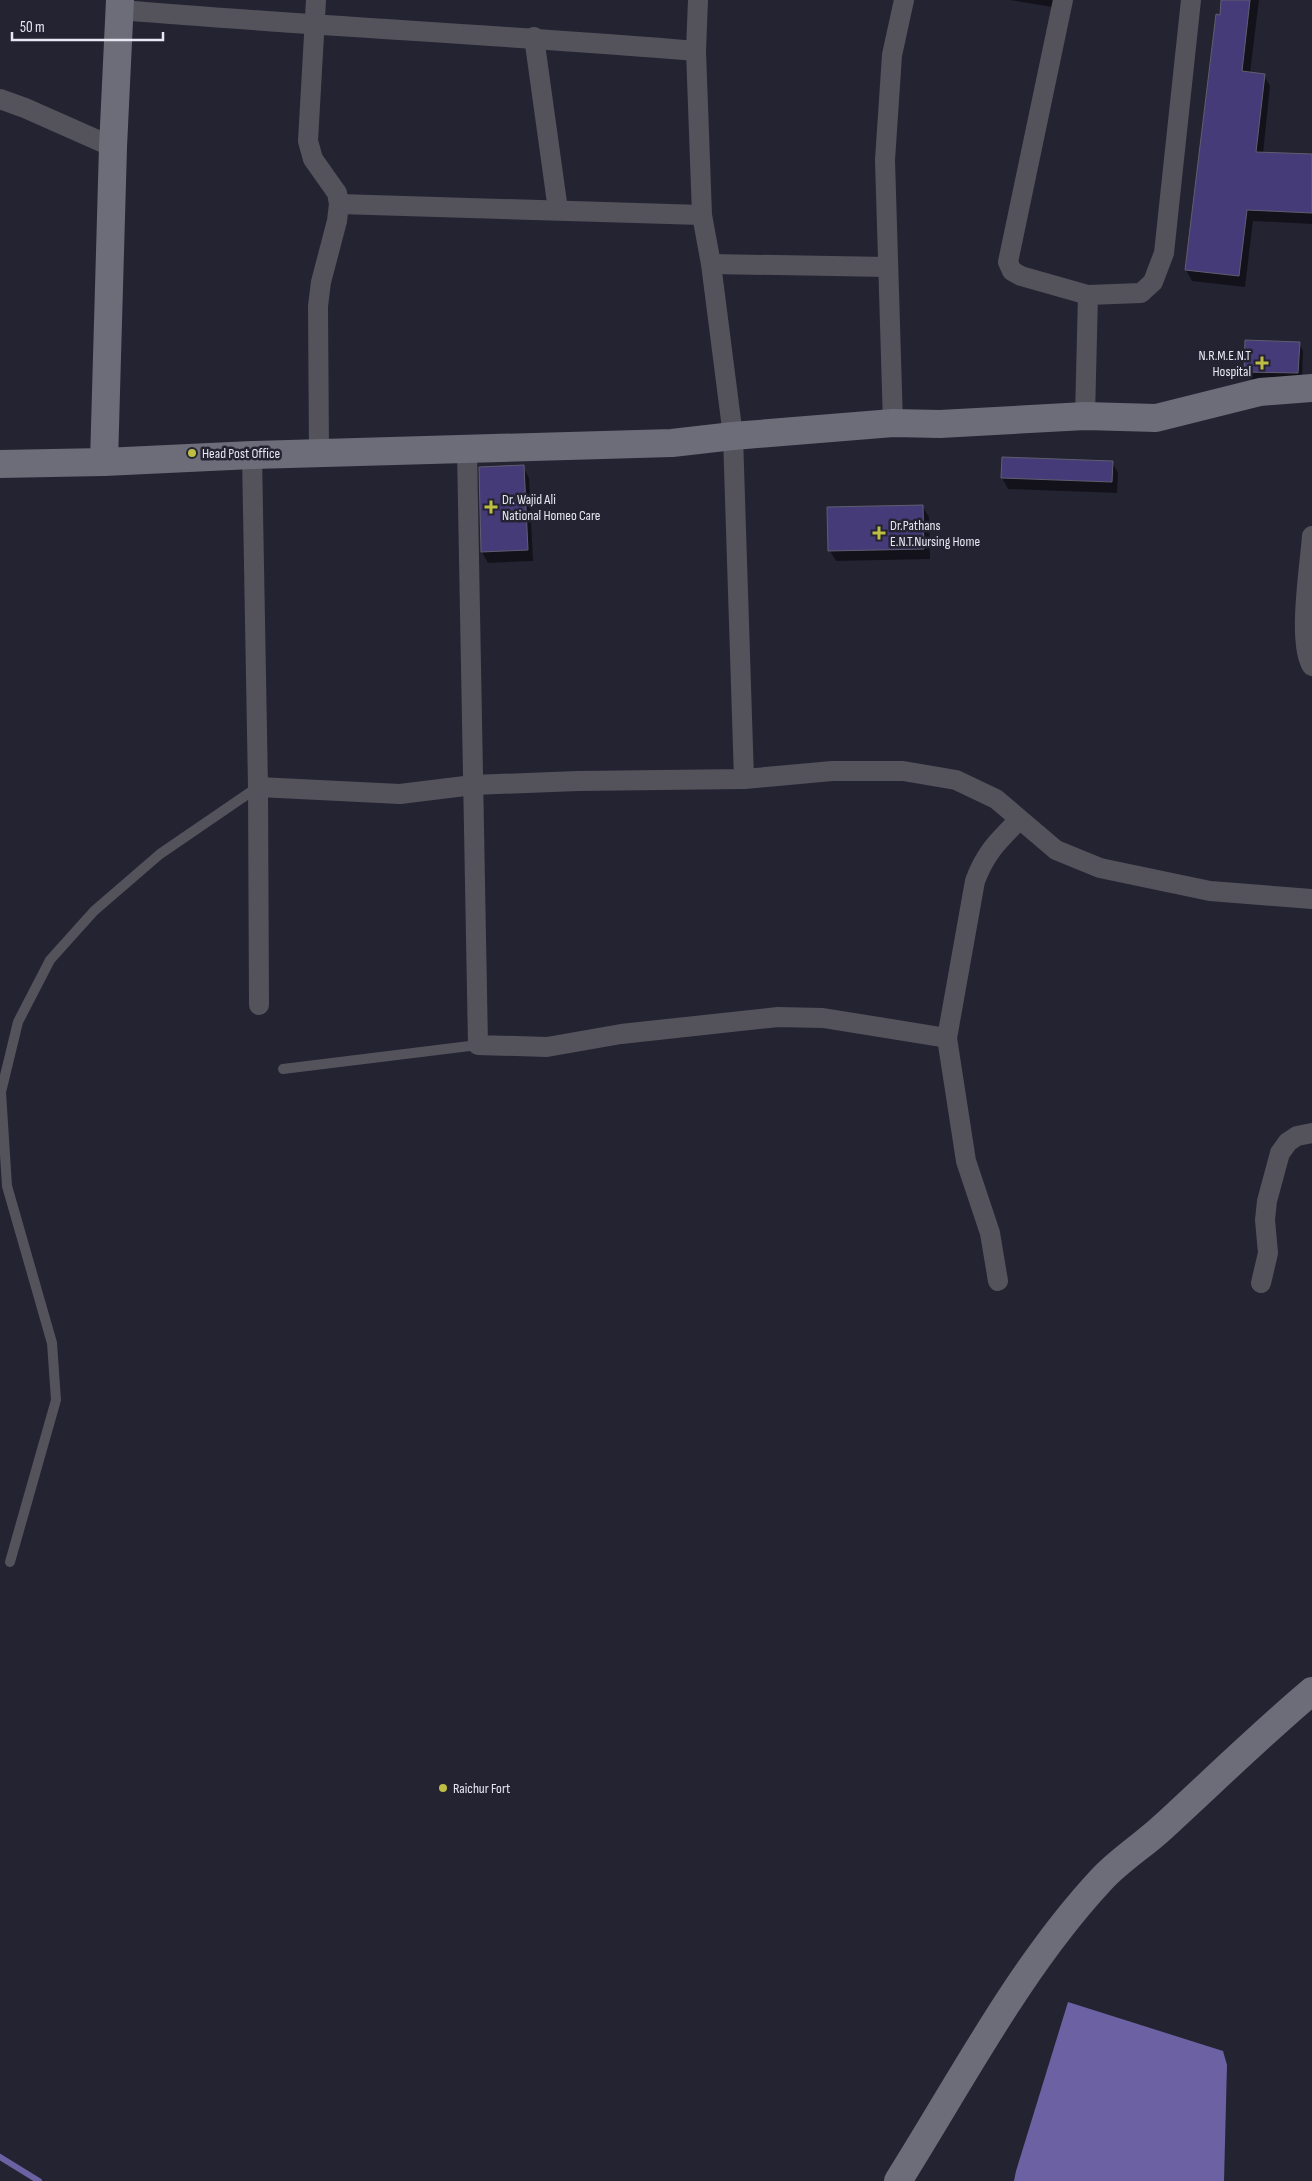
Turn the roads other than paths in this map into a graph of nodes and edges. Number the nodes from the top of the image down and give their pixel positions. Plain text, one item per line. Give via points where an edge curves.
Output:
1 (316, 0) edge
2 (698, 0) edge
3 (904, 0) edge
4 (1063, 0) edge
5 (1191, 0) edge
6 (120, 5) edge
7 (316, 23) junction
8 (534, 37) junction
9 (696, 51) junction
10 (0, 99) edge
11 (113, 148) junction
12 (338, 204) junction
13 (558, 210) junction
14 (702, 215) junction
15 (711, 264) junction
16 (888, 267) junction
17 (1088, 295) junction
18 (1312, 388) edge
19 (1085, 416) junction
20 (893, 423) junction
21 (733, 436) junction
22 (467, 450) junction
23 (319, 453) junction
24 (252, 455) junction
25 (104, 462) junction
26 (0, 464) edge
27 (1312, 536) edge
28 (1312, 666) edge
29 (744, 780) junction
30 (473, 786) junction
31 (258, 787) junction
32 (1019, 820) junction
33 (1312, 899) edge
34 (259, 1005) dead end
35 (947, 1038) junction
36 (478, 1045) junction
37 (283, 1069) dead end
38 (1312, 1133) edge
39 (998, 1281) dead end
40 (1261, 1283) dead end
41 (10, 1562) dead end
42 (1312, 1691) edge
43 (898, 2181) edge

1 - 7 street
2 - 9 street
3 - 16 street via 892,55 885,160
4 - 17 street via 1008,262 1012,271 1021,276
5 - 17 street via 1164,253 1153,282 1141,293
6 - 7 street via 261,22
6 - 11 main road
7 - 8 street
7 - 12 street via 308,141 313,159 337,193
8 - 9 street
8 - 13 street
9 - 14 street
10 - 11 street
11 - 25 main road
12 - 13 street
12 - 23 street via 318,306
13 - 14 street
14 - 15 street
15 - 16 street
15 - 21 street
16 - 20 street
17 - 19 street
18 - 19 main road via 1260,392 1156,418
19 - 20 main road via 940,424
20 - 21 main road
21 - 22 main road via 672,443
21 - 29 street
22 - 23 main road
22 - 30 street
23 - 24 main road
24 - 25 main road
24 - 31 street
25 - 26 main road
27 - 28 street via 1305,635 1306,652
29 - 30 street
29 - 32 street via 832,772 903,772 956,780 996,799
30 - 31 street via 400,794
30 - 36 street
31 - 34 street
31 - 41 lane via 160,854 94,911 50,960 18,1022 1,1092 7,1186 52,1343 56,1400
32 - 33 street via 1056,850 1100,868 1210,891
32 - 35 street via 993,846 975,881
35 - 36 street via 824,1018 778,1017 621,1034 547,1047
35 - 39 street via 966,1161 990,1233
36 - 37 lane
38 - 40 street via 1297,1136 1280,1152 1264,1220 1268,1253
42 - 43 main road via 1162,1828 1101,1879 1048,1944 1003,2010

